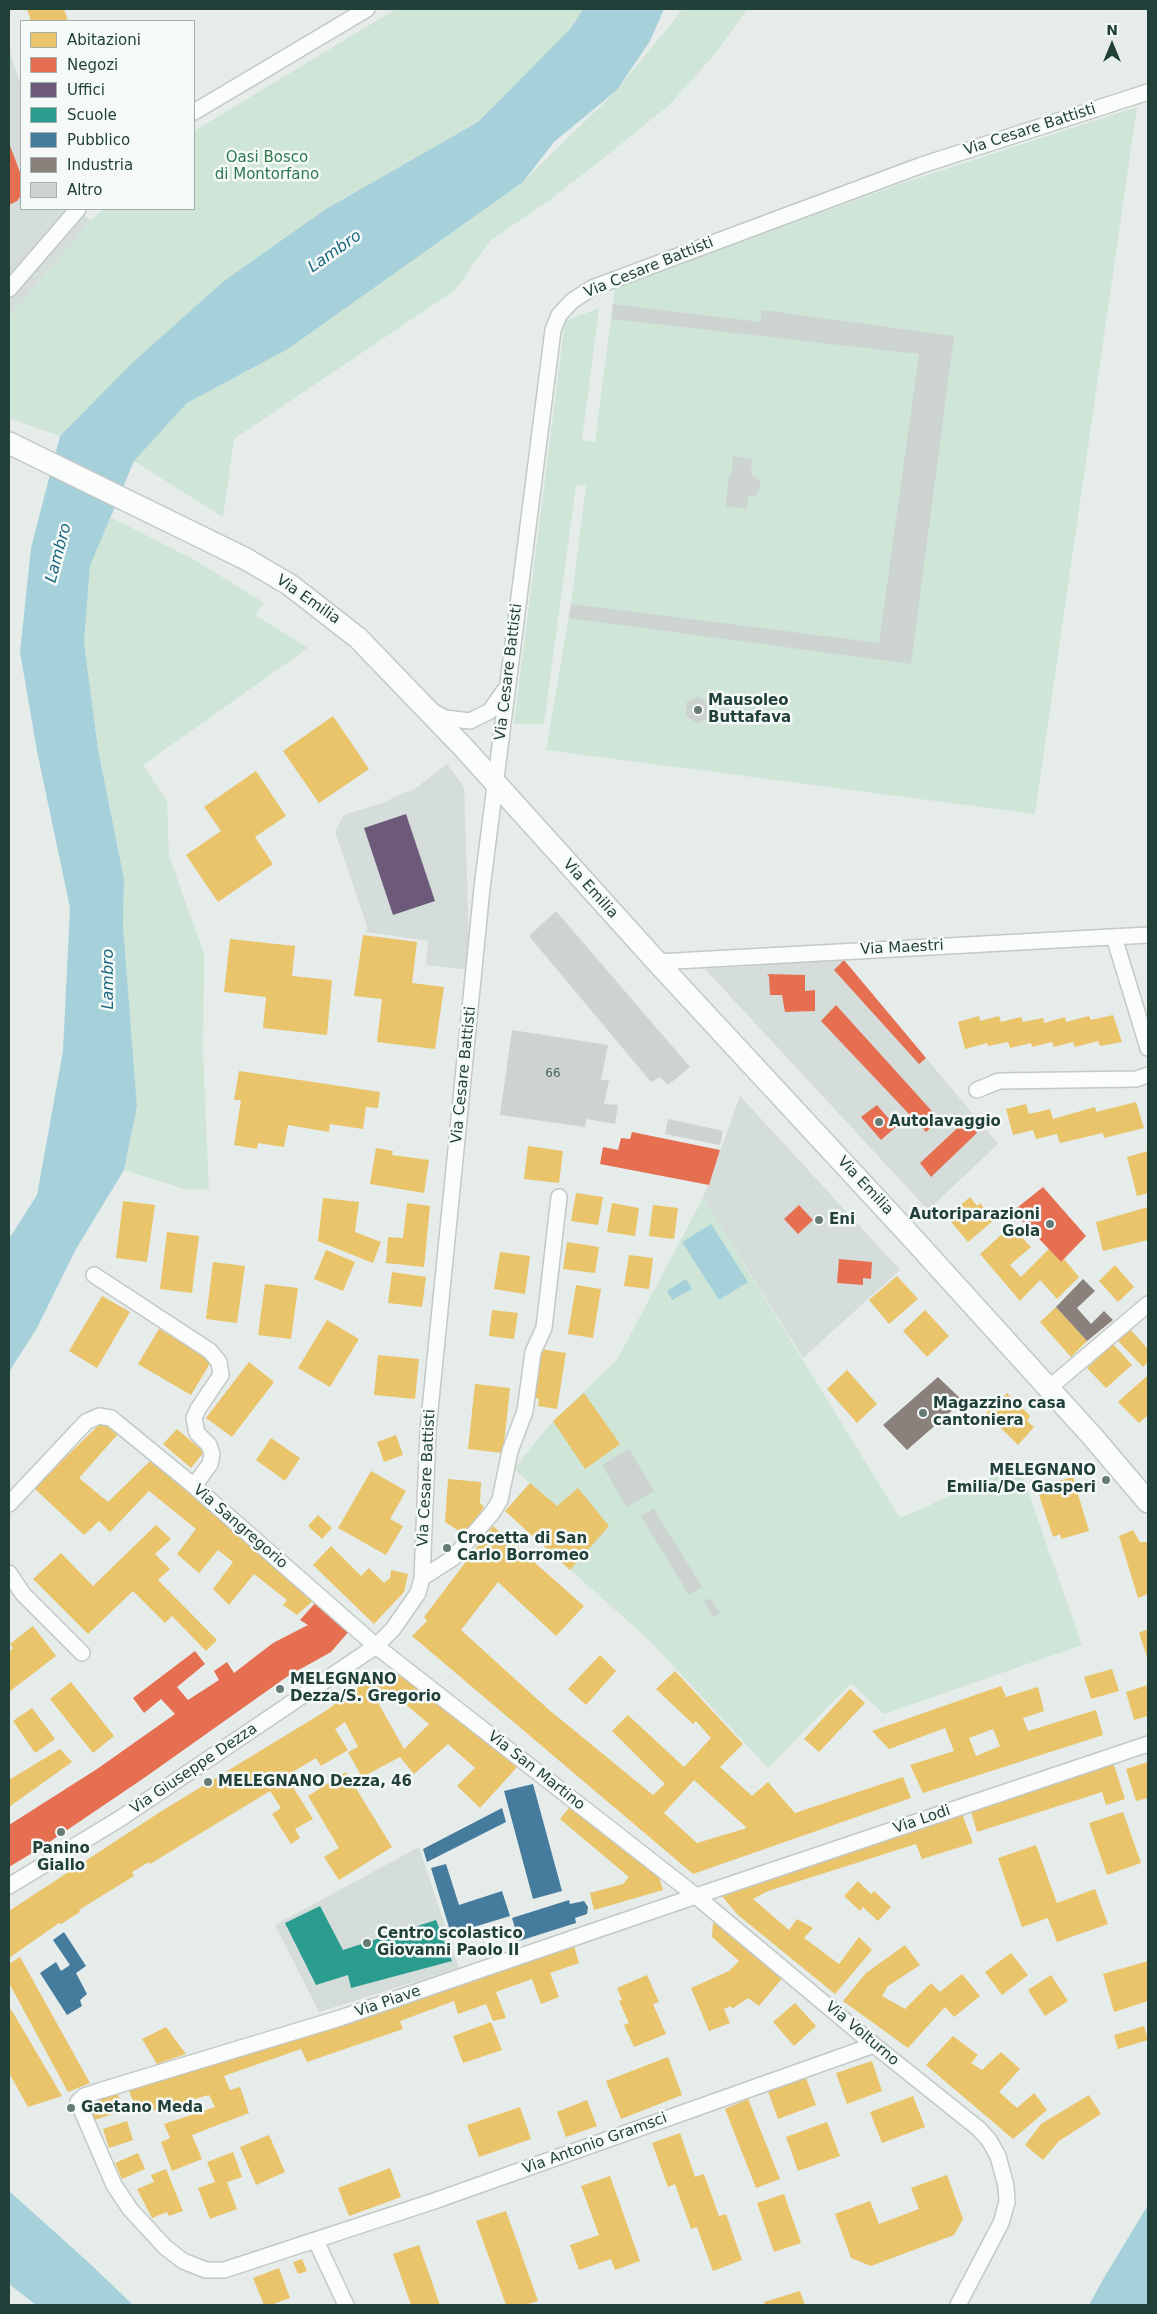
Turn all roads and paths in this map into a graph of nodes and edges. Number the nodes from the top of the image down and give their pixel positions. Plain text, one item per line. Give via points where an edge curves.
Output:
1 (367, 9) edge
2 (1148, 92) edge
3 (195, 111) edge
4 (77, 210) edge
5 (9, 289) edge
6 (12, 443) edge
7 (508, 683) junction
8 (425, 707) junction
9 (495, 784) junction
10 (1148, 935) edge
11 (1114, 937) junction
12 (657, 962) junction
13 (1148, 1048) edge
14 (1148, 1075) edge
15 (977, 1090) dead end
16 (558, 1197) dead end
17 (94, 1275) dead end
18 (1148, 1304) edge
19 (1048, 1388) junction
20 (1092, 1436) junction
21 (194, 1486) junction
22 (1148, 1490) edge
23 (1148, 1502) edge
24 (9, 1504) edge
25 (9, 1573) edge
26 (422, 1578) junction
27 (376, 1646) junction
28 (82, 1653) dead end
29 (1148, 1744) edge
30 (9, 1886) edge
31 (696, 1896) junction
32 (874, 2045) junction
33 (78, 2102) joint
34 (316, 2241) junction
35 (346, 2305) edge
36 (958, 2305) edge

1 - 3 street
2 - 7 street, Via Cesare Battisti via 922,165 592,288 572,301 559,315 553,330
4 - 5 street
6 - 8 street, Via Emilia via 221,546 290,585 358,638
7 - 8 street via 493,709 470,721 445,718
7 - 9 street, Via Cesare Battisti
8 - 9 street, Via Emilia
9 - 12 street, Via Emilia
9 - 26 street, Via Cesare Battisti via 428,1430
10 - 11 street, Via Maestri
11 - 12 street, Via Maestri
11 - 13 street
12 - 19 street, Via Emilia
14 - 15 street via 1136,1079 999,1081
16 - 26 street via 544,1328 534,1352 525,1411 510,1451 500,1500 464,1547
17 - 21 street via 210,1352 220,1362 221,1376 194,1418 197,1433 212,1454 210,1464
18 - 19 street
19 - 20 street, Via Emilia
20 - 22 street, Via Emilia
20 - 23 street, Via Emilia
21 - 24 street, Via Sangregorio via 114,1420 99,1416 86,1422
21 - 27 street, Via Sangregorio
25 - 28 street via 24,1594
26 - 27 street, Via Cesare Battisti via 409,1608
27 - 30 street, Via Giuseppe Dezza via 121,1818
27 - 31 street, Via San Martino
29 - 31 street, Via Lodi
31 - 32 street, Via Volturno
31 - 33 street, Via Piave via 347,2016 99,2091 84,2096
32 - 34 street, Via Antonio Gramsci
32 - 36 street, Via Volturno via 984,2135 998,2156 1007,2202 1001,2223
33 - 34 street, Via Antonio Gramsci via 121,2197 165,2247 188,2265 206,2270 230,2270
34 - 35 street

